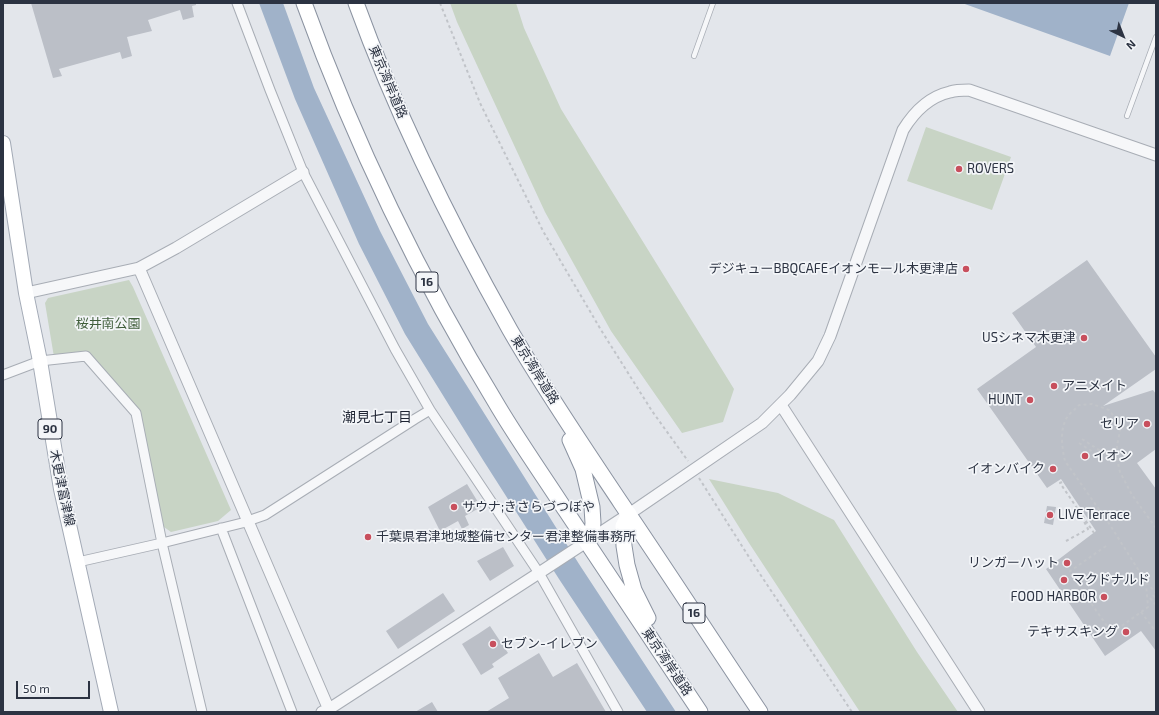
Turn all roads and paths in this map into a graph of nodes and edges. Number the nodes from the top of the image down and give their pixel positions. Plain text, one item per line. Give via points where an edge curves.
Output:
1 (237, 3) edge
2 (304, 3) edge
3 (356, 3) edge
4 (440, 3) edge
5 (713, 3) edge
6 (1156, 37) edge
7 (694, 56) dead end
8 (1127, 116) dead end
9 (3, 143) edge
10 (1156, 155) edge
11 (303, 172) junction
12 (139, 268) junction
13 (26, 293) junction
14 (40, 361) junction
15 (530, 363) junction
16 (3, 374) edge
17 (782, 405) junction
18 (430, 410) junction
19 (1082, 439) dead end
20 (1079, 443) dead end
21 (1102, 452) dead end
22 (1099, 456) dead end
23 (694, 470) junction
24 (1062, 482) dead end
25 (1077, 507) junction
26 (629, 514) junction
27 (248, 521) junction
28 (221, 528) junction
29 (1156, 528) edge
30 (1094, 532) dead end
31 (1066, 541) dead end
32 (587, 542) junction
33 (162, 543) junction
34 (1106, 546) dead end
35 (78, 562) junction
36 (540, 573) junction
37 (1146, 582) junction
38 (1156, 593) edge
39 (1153, 595) dead end
40 (1150, 598) dead end
41 (1156, 599) edge
42 (1156, 605) edge
43 (1141, 612) junction
44 (1156, 632) edge
45 (689, 695) junction
46 (327, 711) edge
47 (111, 712) edge
48 (202, 712) edge
49 (292, 712) edge
50 (618, 712) edge
51 (700, 712) edge
52 (760, 712) edge
53 (852, 712) edge
54 (979, 712) edge

1 - 11 street
2 - 32 highway, 東京湾岸道路 / 16 via 351,124 429,285 500,410
3 - 15 highway, 東京湾岸道路 / 16 via 425,166 472,260
4 - 23 path via 480,103 543,231 600,330
5 - 7 lane
6 - 8 lane
9 - 13 main road, 木更津富津線 / 90
10 - 17 street via 969,90 939,95 918,108 903,130 830,336 818,361
11 - 12 street
11 - 18 street via 395,349
12 - 13 street
12 - 27 street
13 - 14 main road, 木更津富津線 / 90
14 - 16 street
14 - 33 street via 86,356 136,413
14 - 35 main road, 木更津富津線 / 90 via 61,489
15 - 26 highway, 東京湾岸道路 / 16
15 - 32 highway via 583,469 593,516 592,533
17 - 23 street via 762,424
17 - 54 street
18 - 27 street via 265,515
18 - 36 street
19 - 21 path
20 - 22 path
23 - 26 street
23 - 53 path
24 - 25 path via 1060,483
25 - 30 path
25 - 31 path via 1088,529
26 - 32 street
26 - 45 highway via 623,538 632,582 642,608
26 - 52 highway, 東京湾岸道路 / 16
27 - 28 street
27 - 46 street
28 - 33 street
28 - 49 street
29 - 37 path via 1132,495 1120,472 1117,459 1120,431 1116,419 1109,410 1092,404 1080,405 1067,417 1063,429 1065,461
32 - 36 street
32 - 45 highway, 東京湾岸道路 / 16
33 - 35 street
33 - 48 street
34 - 43 path via 1069,572 1112,633
35 - 47 main road, 木更津富津線 / 90
36 - 46 street
36 - 50 street
37 - 38 path
37 - 43 path via 1148,607
39 - 41 path
40 - 42 path
43 - 44 path
45 - 51 highway, 東京湾岸道路 / 16

